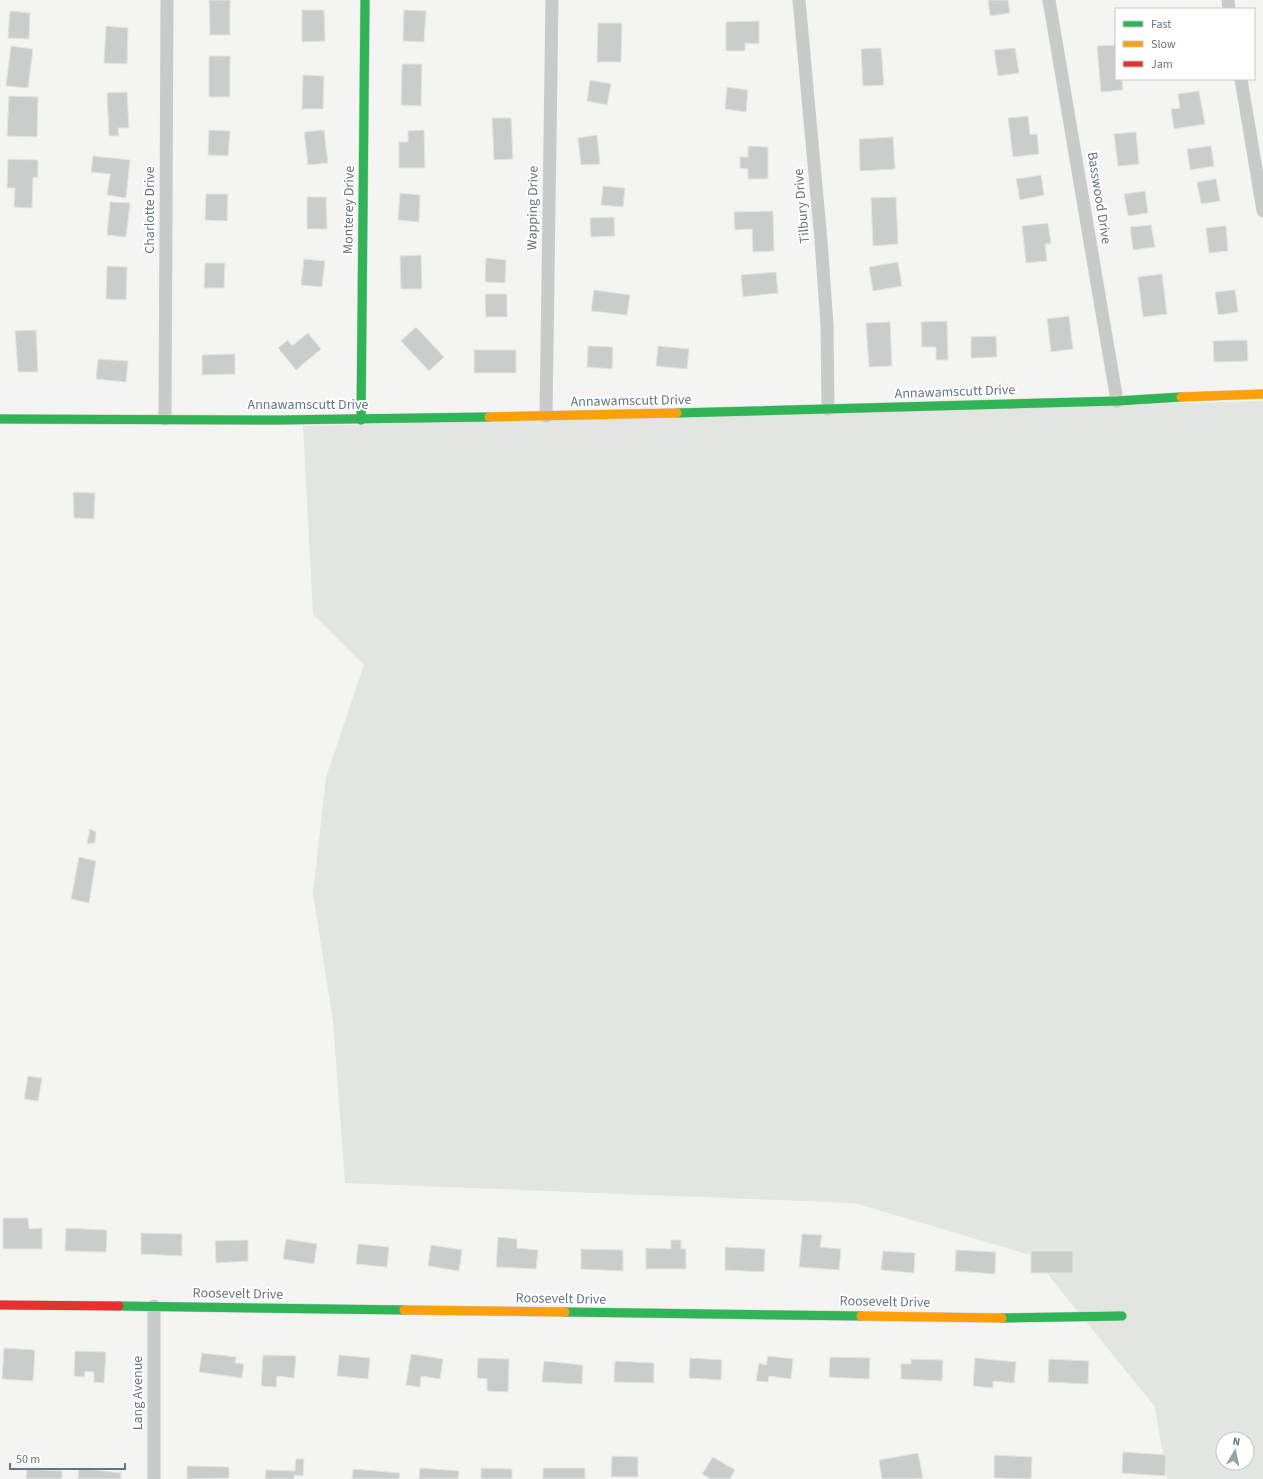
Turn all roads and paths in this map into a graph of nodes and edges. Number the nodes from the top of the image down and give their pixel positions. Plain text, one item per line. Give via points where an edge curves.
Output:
1 (167, 0) edge
2 (365, 0) edge
3 (552, 0) edge
4 (799, 0) edge
5 (1049, 0) edge
6 (1241, 80) edge
7 (1263, 210) edge
8 (1263, 394) edge
9 (1117, 401) junction
10 (828, 409) junction
11 (546, 416) junction
12 (0, 419) edge
13 (165, 419) junction
14 (361, 420) junction
15 (0, 1306) edge
16 (154, 1306) junction
17 (1122, 1316) dead end
18 (154, 1479) edge

1 - 13 street, Charlotte Drive
2 - 14 street, Monterey Drive
3 - 11 street, Wapping Drive
4 - 10 street, Tilbury Drive via 822,249 827,325
5 - 9 street, Basswood Drive
6 - 7 street
8 - 9 street, Annawamscutt Drive
9 - 10 street, Annawamscutt Drive
10 - 11 street, Annawamscutt Drive
11 - 14 street, Annawamscutt Drive
12 - 13 street, Annawamscutt Drive
13 - 14 street, Annawamscutt Drive
15 - 16 street, Roosevelt Drive
16 - 17 street, Roosevelt Drive via 1032,1318
16 - 18 street, Lang Avenue

